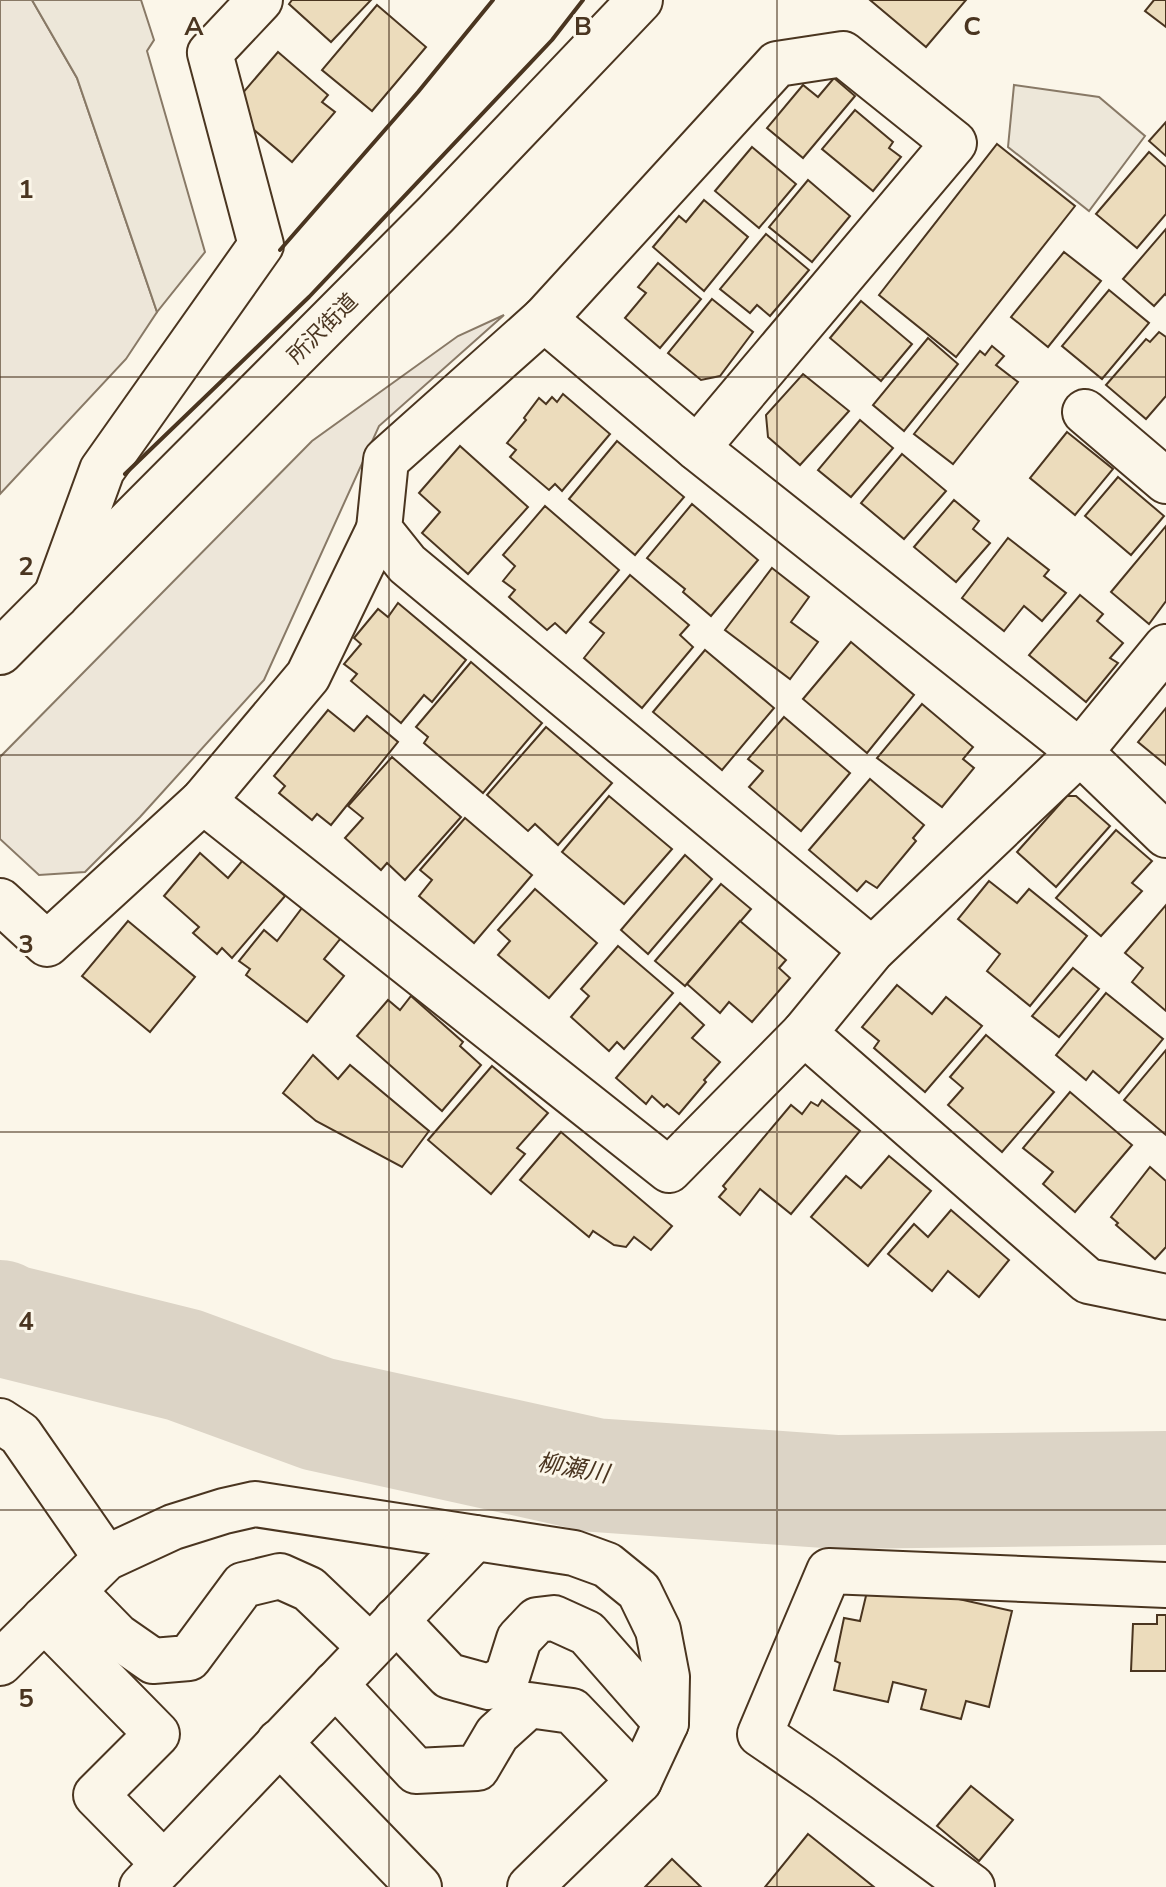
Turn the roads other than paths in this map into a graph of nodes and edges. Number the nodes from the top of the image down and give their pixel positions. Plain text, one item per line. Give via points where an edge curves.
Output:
1 (260, 0) edge
2 (640, 0) edge
3 (544, 319) junction
4 (1085, 412) dead end
5 (697, 448) junction
6 (1166, 481) edge
7 (379, 529) junction
8 (56, 596) junction
9 (1166, 647) edge
10 (0, 652) edge
11 (1080, 752) junction
12 (203, 801) junction
13 (1166, 835) edge
14 (0, 901) edge
15 (872, 950) junction
16 (804, 1033) junction
17 (1166, 1297) edge
18 (0, 1421) edge
19 (475, 1538) junction
20 (106, 1558) junction
21 (1166, 1585) edge
22 (59, 1605) junction
23 (383, 1634) junction
24 (0, 1663) edge
25 (335, 1684) junction
26 (666, 1723) junction
27 (279, 1742) junction
28 (639, 1781) junction
29 (153, 1876) edge
30 (419, 1887) edge
31 (530, 1887) edge
32 (972, 1887) edge

1 - 8 street via 210,53 261,245 102,470
2 - 8 street, 所沢街道 via 436,214
3 - 5 street
3 - 5 street via 777,64 843,54 954,143
3 - 7 street via 386,460
4 - 6 street
5 - 11 street
7 - 12 street via 308,676
7 - 15 street via 407,564
8 - 10 street, 所沢街道
9 - 11 street
11 - 13 street
11 - 15 street
12 - 14 street via 47,944
12 - 16 street via 669,1170
15 - 16 street
16 - 17 street via 1088,1281
18 - 20 street via 20,1434
19 - 20 street via 255,1504 173,1527
19 - 23 street
19 - 26 street via 574,1553 607,1565 639,1591 658,1630 667,1677
20 - 22 street
21 - 32 street via 829,1571 760,1734
22 - 23 street via 153,1661 189,1658 243,1585 280,1576
22 - 24 street
22 - 29 street via 157,1734 96,1795
23 - 25 street
23 - 26 street via 449,1676 489,1687 507,1677 519,1639 537,1620 554,1618 587,1633
25 - 27 street
25 - 28 street via 416,1771 477,1768 497,1734 529,1705 572,1711
26 - 28 street
27 - 29 street
27 - 30 street
28 - 31 street

